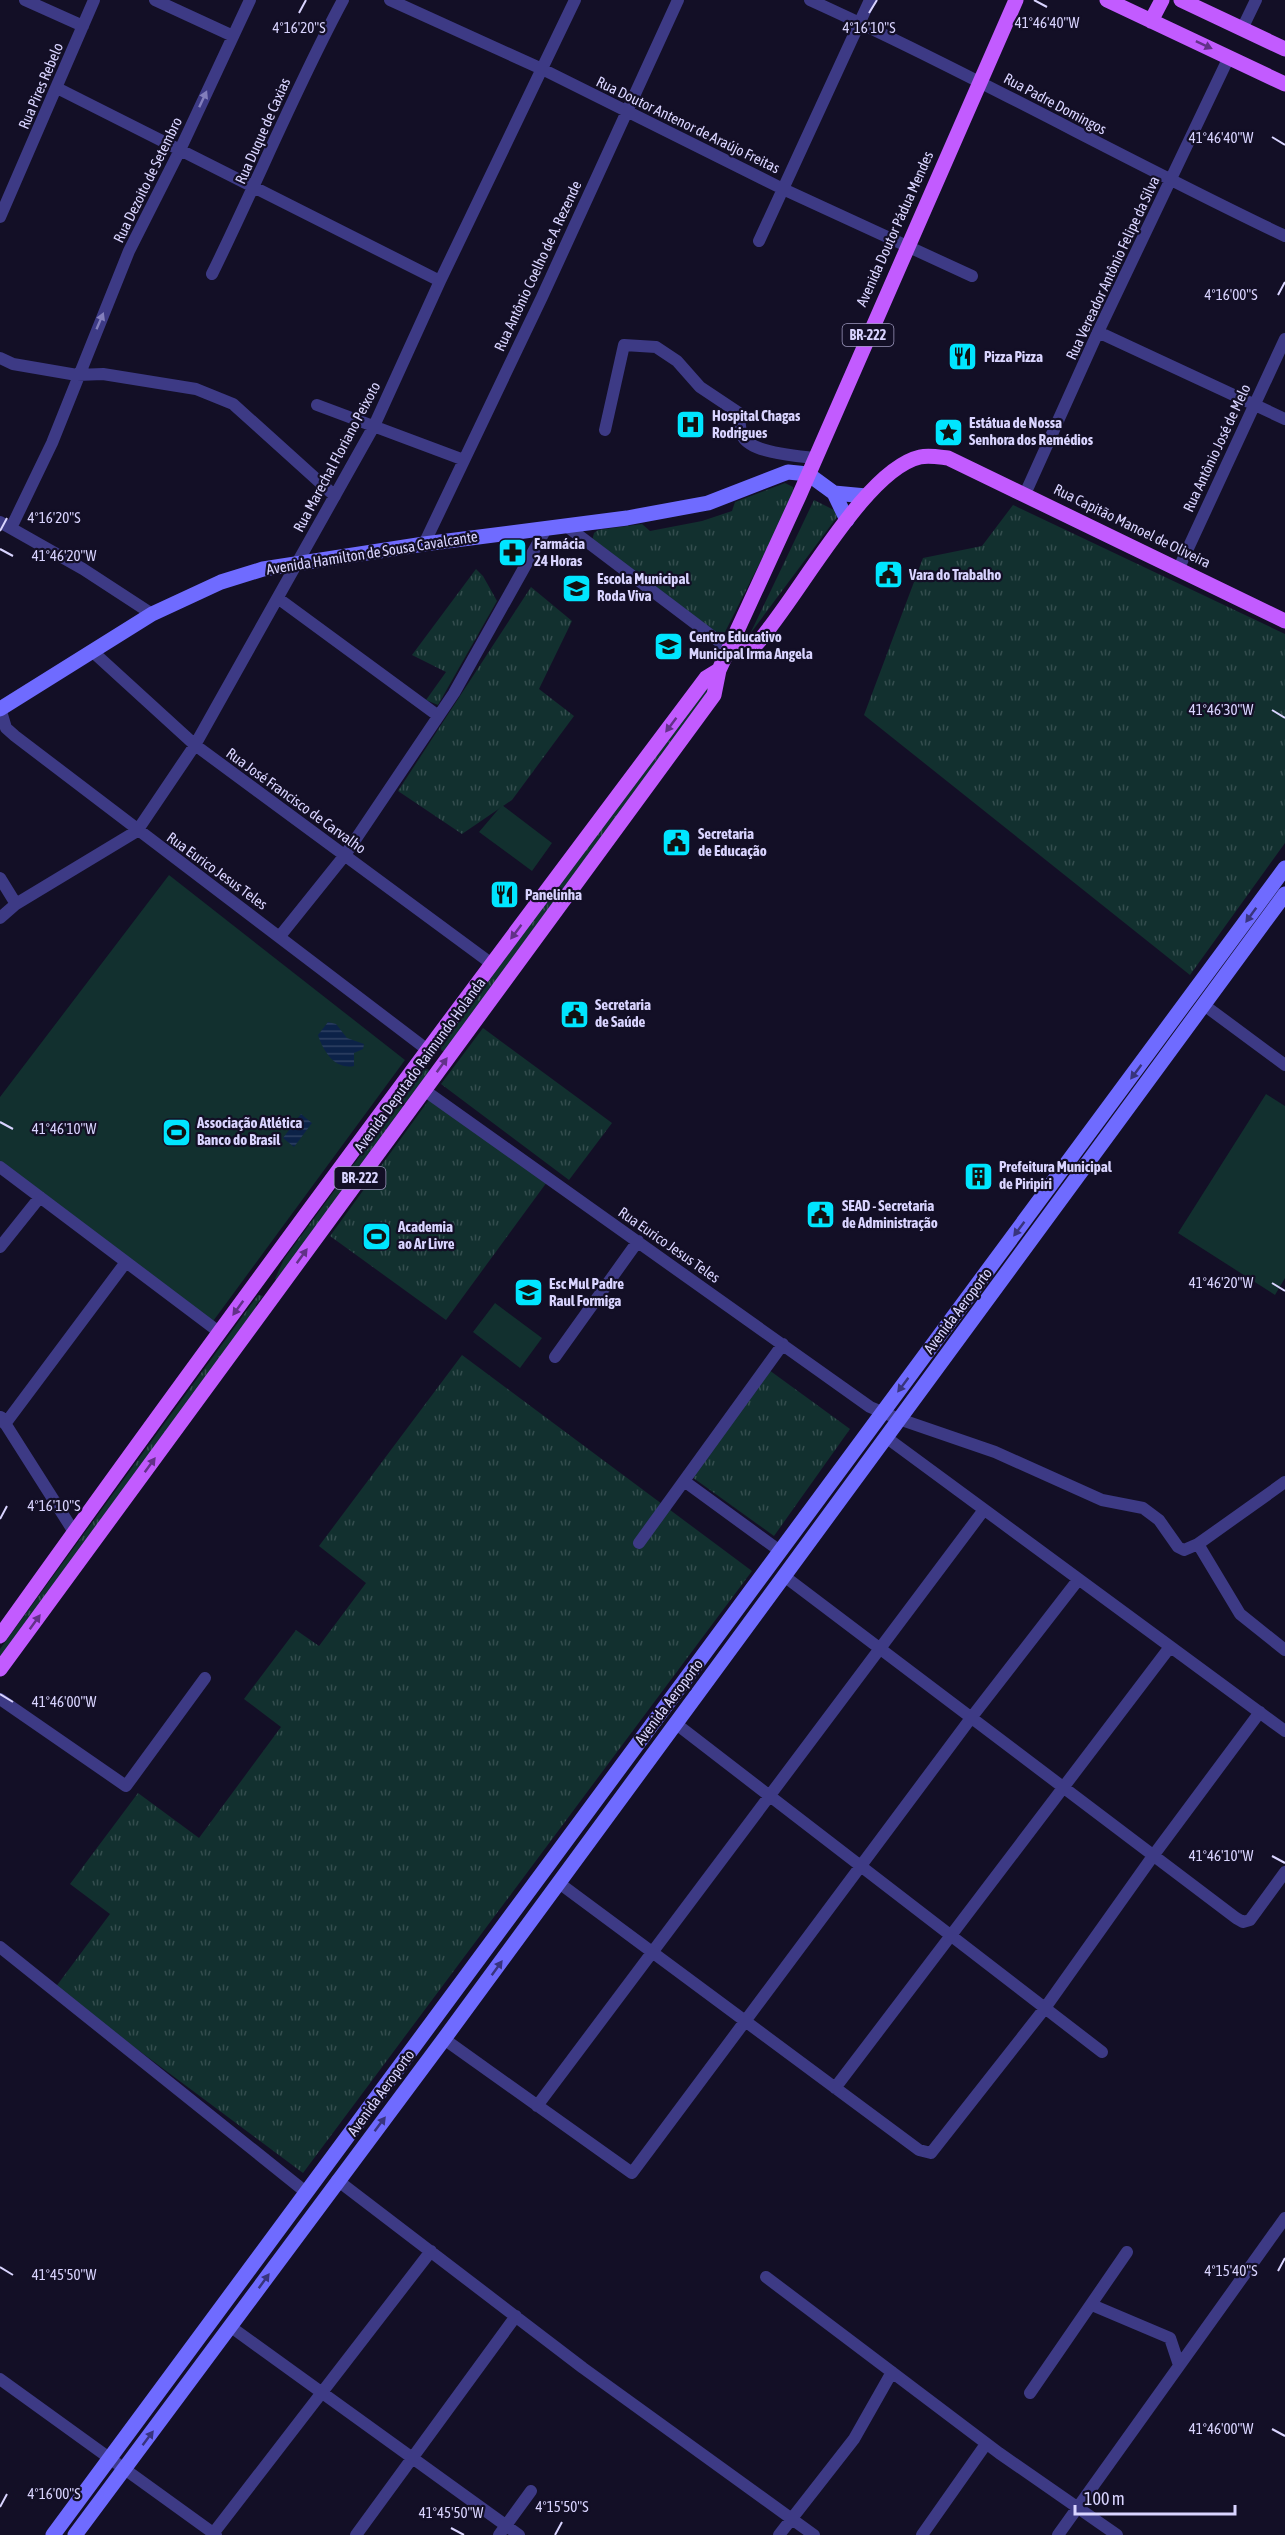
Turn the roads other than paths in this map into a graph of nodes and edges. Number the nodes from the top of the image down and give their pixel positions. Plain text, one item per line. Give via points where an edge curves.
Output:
1 (25, 0) edge
2 (94, 0) edge
3 (155, 0) edge
4 (250, 0) edge
5 (343, 0) edge
6 (390, 0) edge
7 (575, 0) edge
8 (678, 0) edge
9 (810, 0) edge
10 (870, 0) edge
11 (1016, 0) edge
12 (1107, 0) edge
13 (1162, 0) edge
14 (1181, 0) edge
15 (1256, 0) edge
16 (1151, 21) junction
17 (860, 23) junction
18 (83, 26) junction
19 (1242, 29) junction
20 (233, 36) junction
21 (1285, 49) edge
22 (1229, 57) junction
23 (543, 69) junction
24 (979, 81) junction
25 (1285, 84) edge
26 (57, 88) junction
27 (626, 111) junction
28 (179, 152) junction
29 (1170, 181) junction
30 (254, 189) junction
31 (783, 189) junction
32 (0, 217) edge
33 (1285, 236) edge
34 (759, 241) dead end
35 (906, 248) junction
36 (212, 274) dead end
37 (972, 276) dead end
38 (440, 281) junction
39 (1098, 332) junction
40 (1285, 339) edge
41 (0, 358) edge
42 (77, 375) junction
43 (1254, 404) junction
44 (317, 405) dead end
45 (1285, 419) edge
46 (374, 426) junction
47 (605, 430) dead end
48 (814, 458) junction
49 (464, 459) junction
50 (808, 474) junction
51 (834, 493) junction
52 (1025, 494) junction
53 (335, 496) junction
54 (866, 496) junction
55 (847, 520) junction
56 (5, 525) edge
57 (565, 525) junction
58 (547, 527) junction
59 (424, 544) junction
60 (298, 562) junction
61 (1178, 570) junction
62 (279, 599) junction
63 (152, 614) junction
64 (1285, 621) edge
65 (729, 649) junction
66 (92, 651) junction
67 (714, 678) junction
68 (0, 708) edge
69 (437, 715) junction
70 (195, 745) junction
71 (137, 831) junction
72 (345, 855) junction
73 (1285, 868) edge
74 (0, 878) edge
75 (1285, 894) edge
76 (16, 904) junction
77 (0, 918) edge
78 (280, 936) junction
79 (492, 964) junction
80 (1204, 1005) junction
81 (429, 1051) junction
82 (1285, 1065) edge
83 (424, 1090) junction
84 (0, 1167) edge
85 (40, 1197) junction
86 (638, 1241) junction
87 (0, 1247) edge
88 (126, 1262) junction
89 (261, 1275) junction
90 (278, 1290) junction
91 (219, 1332) junction
92 (783, 1344) junction
93 (555, 1357) dead end
94 (882, 1413) junction
95 (899, 1419) junction
96 (2, 1420) edge
97 (886, 1438) junction
98 (684, 1480) junction
99 (1285, 1482) edge
100 (983, 1511) junction
101 (74, 1532) junction
102 (639, 1543) dead end
103 (1198, 1544) junction
104 (780, 1551) junction
105 (784, 1576) junction
106 (1078, 1580) junction
107 (0, 1636) edge
108 (1170, 1647) junction
109 (880, 1649) junction
110 (1285, 1650) edge
111 (0, 1669) edge
112 (205, 1678) dead end
113 (0, 1699) edge
114 (1260, 1712) junction
115 (971, 1718) junction
116 (675, 1724) junction
117 (1285, 1731) edge
118 (1063, 1788) junction
119 (770, 1797) junction
120 (1153, 1856) junction
121 (860, 1866) junction
122 (1285, 1872) edge
123 (559, 1883) junction
124 (950, 1935) junction
125 (0, 1947) edge
126 (653, 1953) junction
127 (1045, 2008) junction
128 (744, 2020) junction
129 (444, 2039) junction
130 (1102, 2052) dead end
131 (835, 2088) junction
132 (537, 2106) junction
133 (337, 2180) junction
134 (307, 2193) junction
135 (1285, 2218) edge
136 (431, 2251) junction
137 (1127, 2252) dead end
138 (765, 2277) dead end
139 (1092, 2305) junction
140 (516, 2316) junction
141 (231, 2327) junction
142 (1179, 2365) junction
143 (892, 2372) junction
144 (0, 2379) edge
145 (321, 2392) junction
146 (1030, 2393) dead end
147 (986, 2444) junction
148 (110, 2458) junction
149 (412, 2459) junction
150 (125, 2469) junction
151 (531, 2491) dead end
152 (1078, 2506) junction
153 (792, 2518) junction
154 (503, 2531) edge
155 (214, 2534) edge
156 (53, 2535) edge
157 (75, 2535) edge
158 (356, 2535) edge
159 (519, 2535) edge
160 (779, 2535) edge
161 (814, 2535) edge
162 (922, 2535) edge
163 (1058, 2535) edge
164 (1118, 2535) edge

1 - 18 street
2 - 18 street, Rua Pires Rebelo
3 - 20 street
4 - 20 street, Rua Dezoito de Setembro
5 - 30 street, Rua Duque de Caxias via 315,52
6 - 23 street, Rua Doutor Antenor de Araújo Freitas
7 - 23 street, Rua Marechal Floriano Peixoto
8 - 27 street, Rua Antônio Coelho de A. Rezende
9 - 17 street, Rua Padre Domingos
10 - 17 street
11 - 24 main road, Avenida Doutor Pádua Mendes / BR-222
12 - 16 main road
13 - 16 main road
14 - 19 main road
15 - 19 street
16 -> 22 main road
17 - 24 street, Rua Padre Domingos
17 - 31 street
18 - 26 street, Rua Pires Rebelo
19 - 21 main road
28 -> 20 street, Rua Dezoito de Setembro
22 - 25 main road
22 - 29 street, Rua Vereador Antônio Felipe da Silva
23 - 27 street, Rua Doutor Antenor de Araújo Freitas
23 - 38 street, Rua Marechal Floriano Peixoto
24 - 29 street, Rua Padre Domingos
24 - 35 main road, Avenida Doutor Pádua Mendes / BR-222
26 - 28 street
26 - 32 street, Rua Pires Rebelo
27 - 31 street, Rua Doutor Antenor de Araújo Freitas
27 - 49 street, Rua Antônio Coelho de A. Rezende
28 - 30 street
42 -> 28 street, Rua Dezoito de Setembro via 129,251
29 - 33 street, Rua Padre Domingos
29 - 39 street, Rua Vereador Antônio Felipe da Silva
30 - 36 street, Rua Duque de Caxias
30 - 38 street
31 - 34 street
31 - 35 street, Rua Doutor Antenor de Araújo Freitas
35 - 37 street, Rua Doutor Antenor de Araújo Freitas
35 - 48 main road, Avenida Doutor Pádua Mendes / BR-222
38 - 46 street, Rua Marechal Floriano Peixoto
39 - 43 street
39 - 52 street, Rua Vereador Antônio Felipe da Silva
40 - 43 street, Rua Antônio José de Melo
41 - 42 street via 13,364
42 - 53 street via 104,374 196,389 233,404
42 - 56 street, Rua Dezoito de Setembro via 52,443
43 - 45 street
43 - 61 street, Rua Antônio José de Melo
44 - 46 street
46 - 49 street
46 - 53 street, Rua Marechal Floriano Peixoto
47 - 48 street via 624,345 656,347 677,361 700,387 739,413 741,435 746,441 770,452
48 - 50 main road, Avenida Doutor Pádua Mendes / BR-222
49 - 59 street, Rua Antônio Coelho de A. Rezende
50 - 51 street
50 - 57 street, Avenida Hamilton de Sousa Cavalcante via 788,472 708,503
50 - 65 main road, Avenida Doutor Pádua Mendes / BR-222
51 - 54 street
51 - 55 street
52 - 54 main road, Rua Capitão Manoel de Oliveira via 961,467 905,464
52 - 61 main road, Rua Capitão Manoel de Oliveira
53 - 60 street, Rua Marechal Floriano Peixoto
54 - 55 main road
55 - 65 main road via 757,644 748,651
56 - 63 street via 83,568
57 - 58 street, Avenida Hamilton de Sousa Cavalcante
57 - 65 street
58 - 59 street, Avenida Hamilton de Sousa Cavalcante
58 - 69 street via 454,693
59 - 60 street, Avenida Hamilton de Sousa Cavalcante
60 - 62 street, Rua Marechal Floriano Peixoto
60 - 63 street, Avenida Hamilton de Sousa Cavalcante via 221,582
61 - 64 main road, Rua Capitão Manoel de Oliveira
62 - 69 street
62 - 70 street, Rua Marechal Floriano Peixoto
63 - 66 street, Avenida Hamilton de Sousa Cavalcante
65 - 67 main road, Avenida Doutor Pádua Mendes / BR-222
66 - 68 street, Avenida Hamilton de Sousa Cavalcante
66 - 70 street, Rua José Francisco de Carvalho
67 -> 79 main road, Avenida Deputado Raimundo Holanda / BR-222
83 -> 67 main road, Avenida Deputado Raimundo Holanda / BR-222 via 699,717
68 - 71 street, Rua Eurico Jesus Teles via 6,728
69 - 72 street
70 - 71 street, Rua Marechal Floriano Peixoto
70 - 72 street, Rua José Francisco de Carvalho
71 - 76 street, Rua Marechal Floriano Peixoto
71 - 78 street, Rua Eurico Jesus Teles
72 - 78 street
72 - 79 street, Rua José Francisco de Carvalho
73 -> 94 street, Avenida Aeroporto
74 - 76 street
75 - 80 street, Avenida Aeroporto
76 - 77 street, Rua Marechal Floriano Peixoto
78 - 81 street, Rua Eurico Jesus Teles
79 - 81 main road, Avenida Deputado Raimundo Holanda / BR-222
80 - 82 street
80 - 95 street, Avenida Aeroporto
81 - 89 main road, Avenida Deputado Raimundo Holanda / BR-222
83 - 86 street, Rua Eurico Jesus Teles
90 -> 83 main road, Avenida Deputado Raimundo Holanda / BR-222
84 - 85 street
85 - 87 street
85 - 88 street
86 - 92 street, Rua Eurico Jesus Teles
86 - 93 street
88 - 91 street
88 - 96 street
89 - 90 main road
89 -> 91 main road, Avenida Deputado Raimundo Holanda / BR-222
111 -> 90 main road, Avenida Deputado Raimundo Holanda / BR-222
91 - 101 main road, Avenida Deputado Raimundo Holanda / BR-222
92 - 94 street, Rua Eurico Jesus Teles
92 - 98 street
94 - 95 street, Rua Eurico Jesus Teles
94 - 104 street, Avenida Aeroporto
95 - 97 street, Avenida Aeroporto
95 - 103 street, Rua Eurico Jesus Teles via 994,1452 1102,1500 1143,1508 1160,1520 1184,1550
96 - 101 street
97 - 100 street
97 - 105 street, Avenida Aeroporto
98 - 102 street
98 - 104 street
99 - 103 street
100 - 106 street
100 - 109 street
101 - 107 main road, Avenida Deputado Raimundo Holanda / BR-222
103 - 110 street via 1240,1614
104 - 134 street, Avenida Aeroporto
105 - 109 street
105 - 116 street, Avenida Aeroporto
106 - 108 street
106 - 115 street
108 - 114 street
108 - 118 street
109 - 115 street
109 - 119 street
112 - 113 street via 126,1786
114 - 117 street
114 - 120 street
115 - 118 street
115 - 121 street
116 - 119 street
116 - 123 street, Avenida Aeroporto
118 - 120 street
118 - 124 street
119 - 121 street
119 - 126 street
120 - 122 street via 1243,1922 1253,1917
120 - 127 street
121 - 124 street
121 - 128 street
123 - 126 street
129 -> 123 street, Avenida Aeroporto
124 - 127 street
124 - 131 street
125 - 134 street
126 - 128 street
126 - 132 street
127 - 130 street
127 - 131 street via 932,2153 919,2150
128 - 131 street
128 - 132 street via 632,2173
129 - 132 street
133 -> 129 street, Avenida Aeroporto
133 - 136 street
141 -> 133 street, Avenida Aeroporto
134 - 148 street, Avenida Aeroporto
135 - 142 street
136 - 140 street
136 - 145 street
137 - 139 street
138 - 143 street
139 - 142 street via 1170,2338
139 - 146 street
140 - 149 street
140 - 153 street
141 - 145 street
150 -> 141 street, Avenida Aeroporto
142 - 152 street
143 - 147 street
143 - 153 street via 854,2439
144 - 148 street
145 - 149 street
145 - 155 street
147 - 152 street
147 - 162 street
148 - 150 street
148 - 156 street, Avenida Aeroporto
149 - 154 street
149 - 158 street
150 - 155 street
150 - 157 street, Avenida Aeroporto
151 - 154 street
152 - 163 street
152 - 164 street
153 - 160 street
153 - 161 street
154 - 159 street

